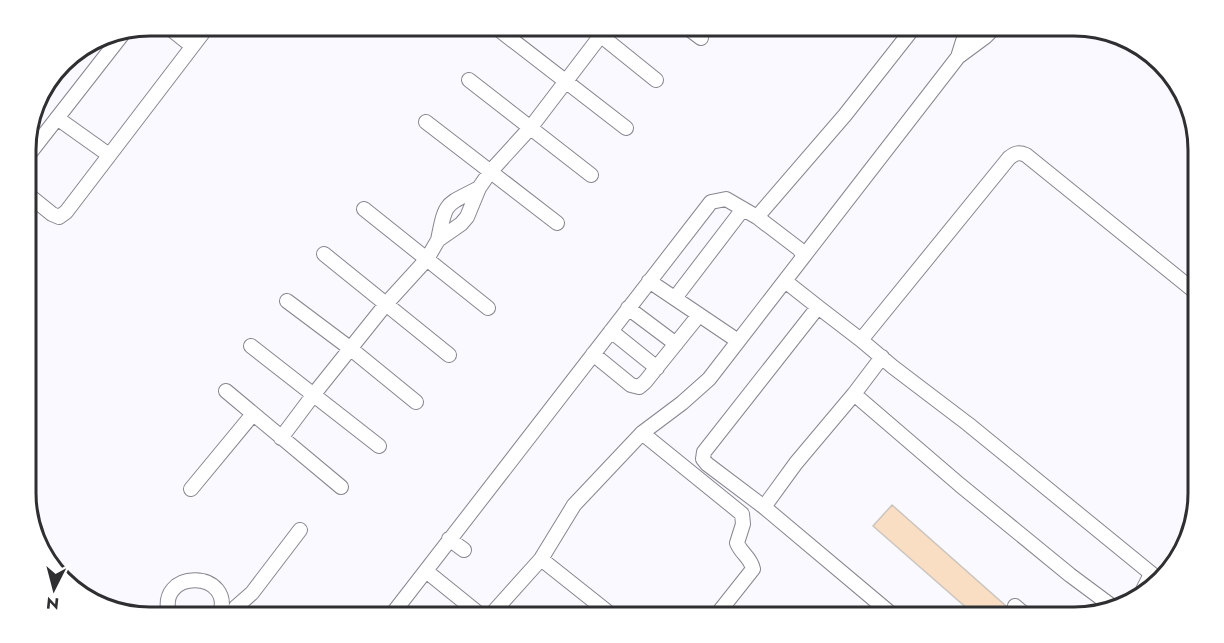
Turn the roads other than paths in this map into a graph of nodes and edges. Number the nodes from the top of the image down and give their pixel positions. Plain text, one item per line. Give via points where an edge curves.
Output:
1 (179, 36) edge
2 (200, 36) edge
3 (507, 36) edge
4 (599, 36) edge
5 (610, 36) edge
6 (699, 36) edge
7 (907, 36) edge
8 (966, 36) edge
9 (986, 36) edge
10 (702, 38) dead end
11 (116, 42) edge
12 (192, 46) junction
13 (958, 57) junction
14 (468, 80) dead end
15 (656, 80) dead end
16 (565, 81) junction
17 (57, 118) junction
18 (426, 122) dead end
19 (531, 126) junction
20 (626, 128) dead end
21 (36, 145) edge
22 (109, 155) junction
23 (490, 172) junction
24 (591, 175) dead end
25 (479, 188) junction
26 (36, 201) edge
27 (364, 209) dead end
28 (743, 209) junction
29 (757, 217) junction
30 (557, 223) dead end
31 (438, 240) junction
32 (324, 254) dead end
33 (804, 256) junction
34 (427, 259) junction
35 (650, 281) junction
36 (785, 281) junction
37 (1188, 286) edge
38 (675, 298) junction
39 (287, 301) dead end
40 (386, 304) junction
41 (818, 307) junction
42 (488, 308) dead end
43 (628, 309) junction
44 (699, 315) junction
45 (611, 331) junction
46 (861, 340) junction
47 (738, 341) junction
48 (676, 344) junction
49 (252, 346) dead end
50 (351, 349) junction
51 (593, 354) junction
52 (449, 355) dead end
53 (882, 357) junction
54 (657, 368) junction
55 (226, 391) dead end
56 (314, 394) junction
57 (854, 394) junction
58 (416, 402) dead end
59 (253, 414) junction
60 (642, 433) junction
61 (281, 438) junction
62 (379, 446) dead end
63 (341, 488) dead end
64 (191, 489) dead end
65 (764, 507) junction
66 (300, 530) dead end
67 (449, 540) junction
68 (464, 550) dead end
69 (541, 559) junction
70 (426, 571) junction
71 (1153, 575) edge
72 (1107, 602) edge
73 (169, 607) edge
74 (222, 607) edge
75 (236, 607) edge
76 (398, 607) edge
77 (471, 607) edge
78 (498, 607) edge
79 (601, 607) edge
80 (723, 607) edge
81 (883, 607) edge

1 - 12 street
2 - 12 street
3 - 16 street
4 - 16 street
5 - 15 street
6 - 10 street
7 - 29 street
8 - 13 street
9 - 13 street
11 - 17 street
12 - 22 street
13 - 33 street
14 - 19 street
16 - 19 street
16 - 20 street
17 - 21 street
17 - 22 street
18 - 23 street
19 - 23 street
19 - 24 street
22 - 26 street via 63,215 52,214
23 - 25 street
23 - 30 street
25 - 31 street via 467,217
25 - 31 street via 447,206
27 - 34 street
28 - 29 street
28 - 35 street via 726,199 711,202
28 - 38 street
29 - 33 street
31 - 34 street
32 - 40 street
33 - 36 street
34 - 40 street
34 - 42 street
35 - 38 street
35 - 43 street
36 - 41 street
36 - 47 street
37 - 46 street via 1020,153 1009,158
38 - 44 street
39 - 50 street
40 - 50 street
40 - 52 street
41 - 46 street
41 - 65 street via 702,459
43 - 45 street
43 - 48 street
44 - 47 street
44 - 48 street
45 - 51 street
45 - 54 street
46 - 53 street
47 - 60 street via 709,379
48 - 54 street
49 - 56 street
50 - 56 street
50 - 58 street
51 - 54 street via 630,385 639,387
51 - 67 street
53 - 57 street
53 - 71 street
55 - 59 street
56 - 61 street
56 - 62 street
57 - 65 street
57 - 72 street
59 - 61 street
59 - 64 street
60 - 69 street via 574,505
60 - 80 street via 742,514 737,543 751,560 753,569
61 - 63 street
65 - 81 street
66 - 75 street via 252,593
67 - 68 street
67 - 70 street
69 - 78 street
69 - 79 street
70 - 76 street
70 - 77 street
73 - 74 street via 177,586 193,579 217,590

